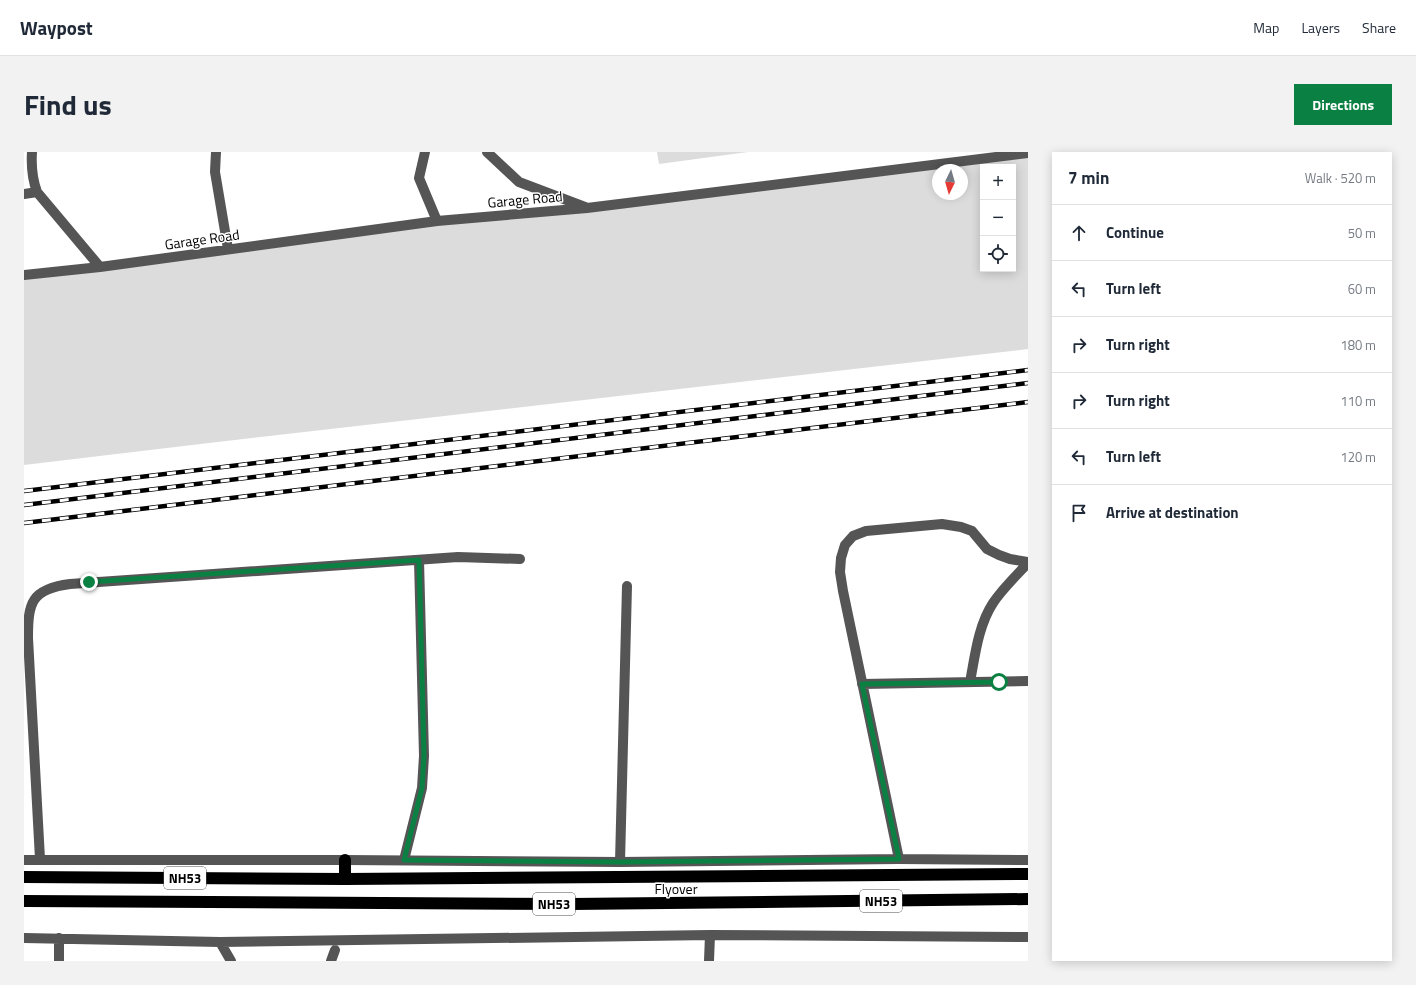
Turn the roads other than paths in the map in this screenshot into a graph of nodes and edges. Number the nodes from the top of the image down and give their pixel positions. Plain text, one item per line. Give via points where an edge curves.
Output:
1 (32, 152) edge
2 (216, 152) edge
3 (425, 152) edge
4 (488, 152) edge
5 (1028, 153) edge
6 (37, 192) junction
7 (24, 194) edge
8 (587, 208) junction
9 (437, 221) junction
10 (228, 249) junction
11 (100, 267) junction
12 (24, 275) edge
13 (520, 559) dead end
14 (419, 560) junction
15 (1028, 563) edge
16 (627, 586) dead end
17 (26, 639) edge
18 (1028, 681) edge
19 (970, 682) junction
20 (862, 684) junction
21 (899, 859) junction
22 (24, 860) edge
23 (40, 860) junction
24 (345, 860) junction
25 (404, 860) junction
26 (1028, 860) edge
27 (620, 862) junction
28 (1028, 874) edge
29 (24, 877) edge
30 (345, 879) junction
31 (1028, 899) edge
32 (24, 901) edge
33 (710, 935) junction
34 (1028, 937) edge
35 (24, 938) edge
36 (58, 938) junction
37 (220, 942) junction
38 (335, 950) dead end
39 (59, 961) edge
40 (231, 961) edge
41 (331, 961) edge
42 (709, 961) edge

1 - 6 street via 32,179
2 - 10 street via 215,172
3 - 9 street via 419,178
4 - 8 street via 519,182
5 - 8 street, Garage Road
6 - 7 street
6 - 11 street
8 - 9 street, Garage Road
9 - 10 street, Garage Road
10 - 11 street, Garage Road
11 - 12 street, Garage Road
13 - 14 street via 458,557
14 - 17 street via 56,586 34,599 29,610
14 - 25 street via 424,756 422,788
15 - 19 street via 1009,582 986,616 979,636
15 - 20 street via 1010,560 987,549 972,531 942,524 866,531 853,536 845,545 840,572
16 - 27 street
17 - 23 street
18 - 19 street
19 - 20 street
20 - 21 street
21 - 26 street
21 - 27 street
22 - 23 street
23 - 24 street
24 - 25 street
24 - 30 highway
25 - 27 street
28 - 30 highway, Flyover / NH53
29 - 30 highway, NH53
31 - 32 highway, Flyover / NH53 via 564,904
33 - 34 street
33 - 37 street
33 - 42 street
35 - 36 street
36 - 37 street
36 - 39 street
37 - 40 street
38 - 41 street

